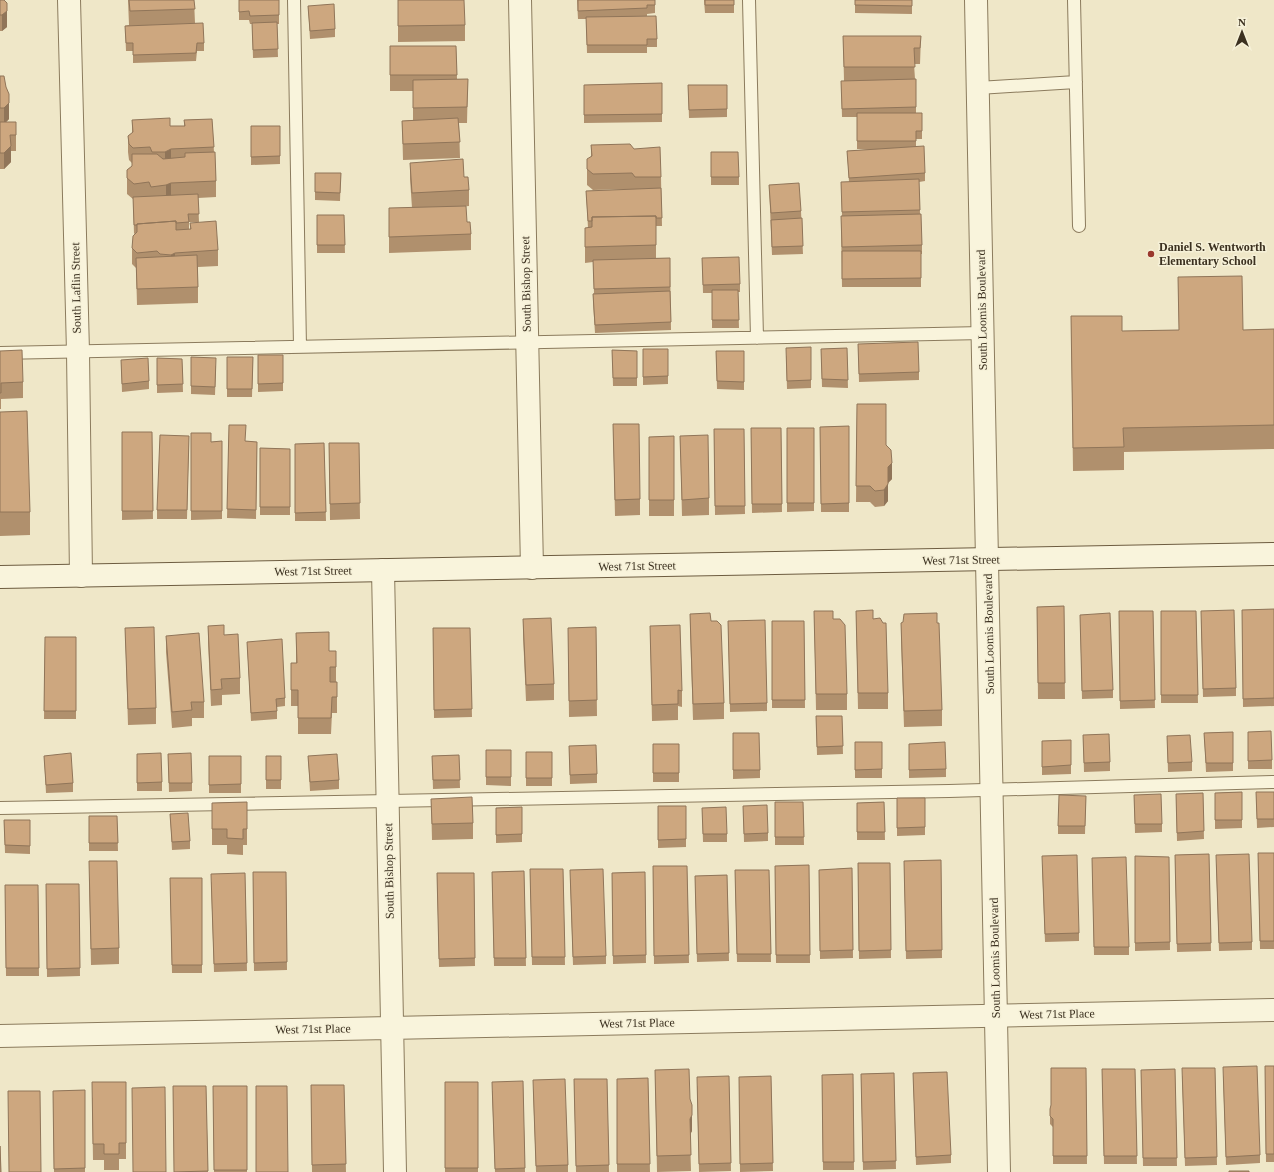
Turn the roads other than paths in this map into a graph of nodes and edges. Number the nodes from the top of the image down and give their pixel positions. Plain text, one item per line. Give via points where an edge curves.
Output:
1 (69, 0) edge
2 (294, 0) edge
3 (520, 0) edge
4 (749, 0) edge
5 (976, 0) edge
6 (1074, 0) edge
7 (1076, 82) junction
8 (978, 88) junction
9 (1079, 226) dead end
10 (983, 333) junction
11 (757, 338) junction
12 (527, 342) junction
13 (300, 347) junction
14 (78, 352) junction
15 (0, 353) edge
16 (1274, 554) edge
17 (987, 560) junction
18 (532, 568) junction
19 (383, 570) junction
20 (81, 576) junction
21 (0, 577) edge
22 (1274, 782) edge
23 (992, 790) junction
24 (388, 802) junction
25 (0, 808) edge
26 (1274, 1010) edge
27 (996, 1015) junction
28 (392, 1028) junction
29 (0, 1036) edge
30 (395, 1172) edge
31 (999, 1172) edge

1 - 14 street, South Laflin Street
2 - 13 lane
3 - 12 street, South Bishop Street
4 - 11 lane
5 - 8 street, South Loomis Boulevard
6 - 7 lane
7 - 8 lane
7 - 9 lane
8 - 10 street, South Loomis Boulevard
10 - 11 lane
10 - 17 street, South Loomis Boulevard
11 - 12 lane
12 - 13 lane
12 - 18 street, South Bishop Street
13 - 14 lane
14 - 15 lane
14 - 20 street, South Laflin Street
16 - 17 street, West 71st Street
17 - 18 street, West 71st Street
17 - 23 street, South Loomis Boulevard
18 - 19 street, West 71st Street
19 - 20 street, West 71st Street
19 - 24 street, South Bishop Street
20 - 21 street, West 71st Street
22 - 23 lane
23 - 24 lane
23 - 27 street, South Loomis Boulevard
24 - 25 lane
24 - 28 street, South Bishop Street
26 - 27 street, West 71st Place
27 - 28 street, West 71st Place
27 - 31 street, South Loomis Boulevard
28 - 29 street, West 71st Place
28 - 30 street, South Bishop Street

